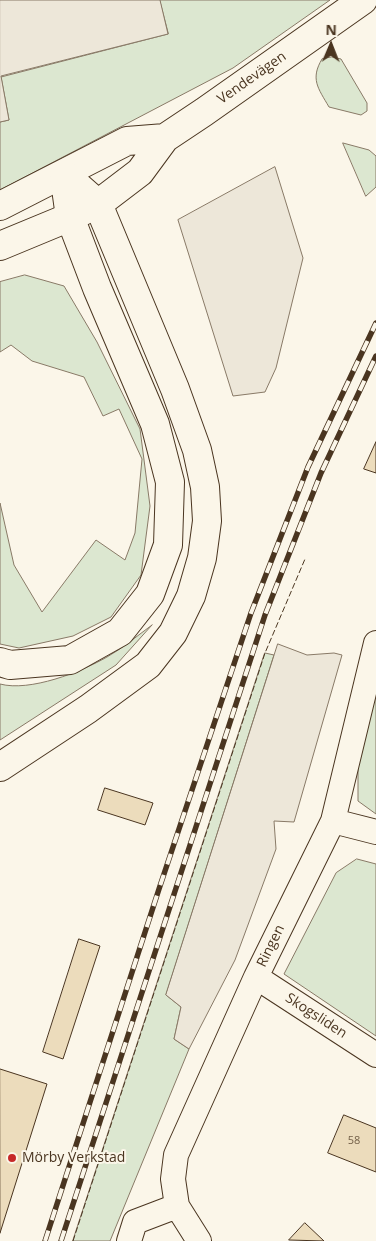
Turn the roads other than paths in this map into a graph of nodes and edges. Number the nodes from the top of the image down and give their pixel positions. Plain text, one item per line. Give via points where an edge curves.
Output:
1 (363, 0) edge
2 (166, 138) junction
3 (64, 174) junction
4 (98, 204) junction
5 (0, 206) edge
6 (70, 217) junction
7 (0, 246) edge
8 (376, 643) edge
9 (0, 662) edge
10 (0, 767) edge
11 (333, 821) junction
12 (376, 832) edge
13 (256, 977) junction
14 (376, 1055) edge
15 (177, 1206) junction
16 (129, 1241) edge
17 (199, 1241) edge

1 - 2 main road, Vendevägen
2 - 3 main road via 127,141
2 - 4 main road, Vendevägen via 140,172
3 - 4 main road
3 - 5 main road
3 - 6 main road
4 - 6 main road, Vendevägen
4 - 10 main road via 175,388 197,450 205,487 202,558 190,596 173,633 148,665 88,710
6 - 7 main road, Vendevägen
6 - 9 main road via 155,424 170,482 168,545 150,594 120,632 70,660 10,665
8 - 11 street, Ringen
11 - 12 street
11 - 13 street, Ringen
13 - 14 street, Skogsliden
13 - 15 street, Ringen via 176,1155 173,1179
15 - 16 street via 135,1222
15 - 17 street, Ringen

